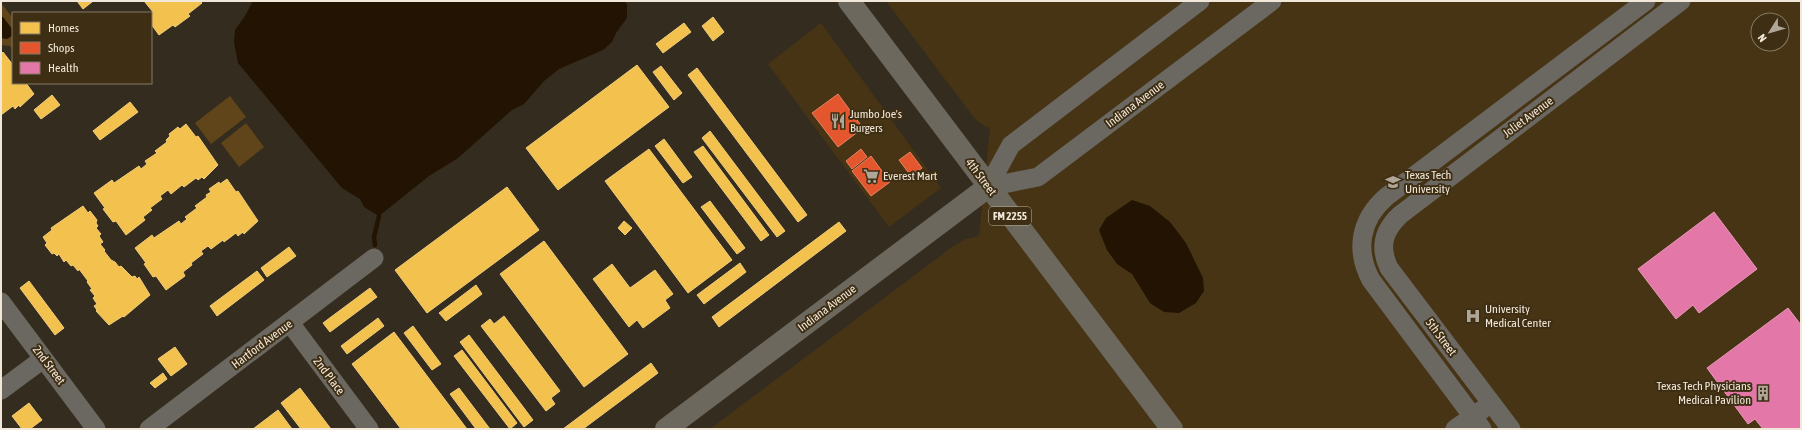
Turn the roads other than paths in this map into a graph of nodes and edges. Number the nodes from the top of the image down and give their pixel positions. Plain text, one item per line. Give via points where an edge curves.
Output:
1 (849, 1) edge
2 (1200, 1) edge
3 (1272, 1) edge
4 (1628, 1) edge
5 (1646, 1) edge
6 (1681, 1) edge
7 (1604, 32) junction
8 (988, 186) junction
9 (1383, 241) joint
10 (1362, 242) joint
11 (374, 258) dead end
12 (1, 302) edge
13 (290, 323) junction
14 (43, 359) junction
15 (1, 390) edge
16 (1492, 404) junction
17 (1477, 422) edge
18 (96, 429) edge
19 (149, 429) edge
20 (369, 429) edge
21 (666, 429) edge
22 (1172, 429) edge
23 (1455, 429) edge
24 (1487, 429) edge
25 (1511, 429) edge

1 - 8 main road, 4th Street / FM 2255
2 - 8 street, Indiana Avenue via 1011,145
3 - 8 street, Indiana Avenue via 1038,177
4 - 7 street via 1614,12
5 - 7 street, Joliet Avenue
6 - 9 street, Joliet Avenue via 1400,215 1391,224
7 - 10 street, Joliet Avenue via 1381,202 1369,216
8 - 21 main road, Indiana Avenue
8 - 22 main road, 4th Street / FM 2255
9 - 16 street, 5th Street via 1389,268
10 - 17 street, 5th Street via 1362,257 1371,280
11 - 13 street, Hartford Avenue
12 - 14 street, 2nd Street
13 - 19 street, Hartford Avenue
13 - 20 street, 2nd Place
14 - 15 street
14 - 18 street, 2nd Street
16 - 17 street
16 - 24 street
16 - 25 street, 5th Street
17 - 23 street

